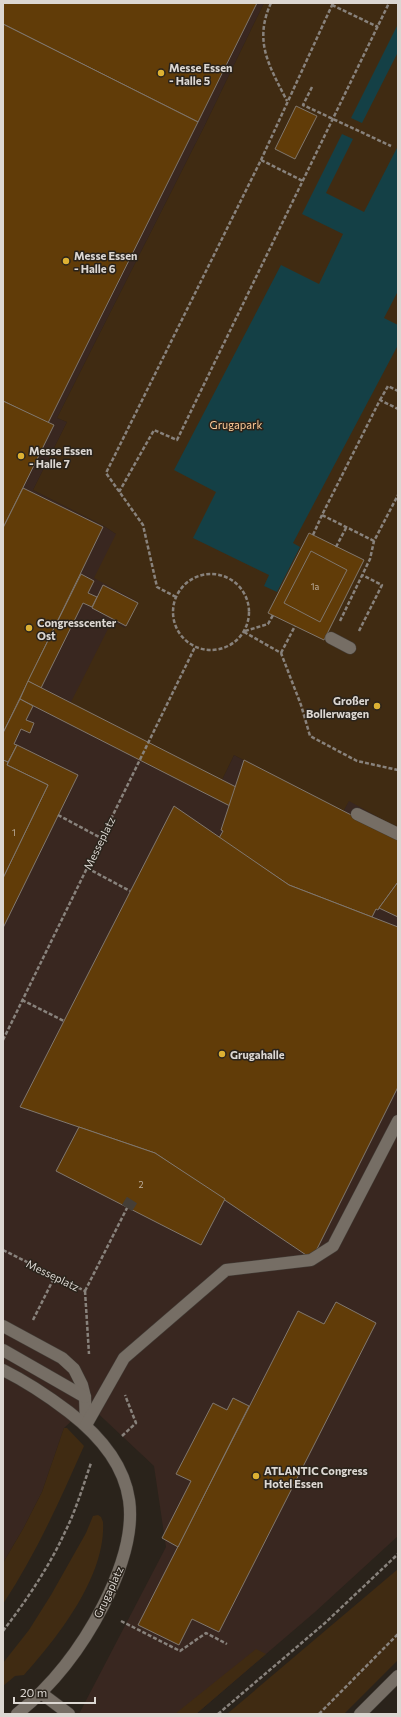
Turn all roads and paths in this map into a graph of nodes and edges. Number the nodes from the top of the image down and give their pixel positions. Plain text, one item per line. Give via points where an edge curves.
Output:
1 (271, 3) edge
2 (389, 3) edge
3 (332, 4) edge
4 (378, 27) junction
5 (312, 87) dead end
6 (288, 102) junction
7 (333, 119) junction
8 (391, 146) dead end
9 (261, 160) junction
10 (303, 181) junction
11 (398, 391) edge
12 (380, 400) junction
13 (398, 409) edge
14 (119, 492) junction
15 (398, 495) edge
16 (322, 515) junction
17 (346, 528) junction
18 (313, 535) dead end
19 (374, 541) junction
20 (336, 547) dead end
21 (362, 575) junction
22 (176, 597) junction
23 (273, 615) dead end
24 (339, 622) dead end
25 (295, 626) dead end
26 (244, 632) junction
27 (331, 638) dead end
28 (195, 647) junction
29 (350, 648) joint
30 (281, 652) junction
31 (398, 770) edge
32 (357, 814) dead end
33 (58, 815) dead end
34 (398, 834) edge
35 (101, 838) junction
36 (87, 868) junction
37 (130, 891) dead end
38 (22, 1000) junction
39 (64, 1021) dead end
40 (3, 1040) edge
41 (398, 1121) edge
42 (127, 1208) tunnel mouth
43 (3, 1250) edge
44 (55, 1276) junction
45 (3, 1326) edge
46 (24, 1337) junction
47 (3, 1350) edge
48 (3, 1370) edge
49 (85, 1397) junction
50 (86, 1425) junction
51 (107, 1448) junction
52 (398, 1554) edge
53 (121, 1621) dead end
54 (3, 1631) edge
55 (398, 1634) edge
56 (227, 1644) dead end
57 (398, 1676) edge
58 (41, 1693) junction
59 (17, 1714) edge
60 (70, 1714) edge
61 (218, 1714) edge
62 (319, 1714) edge
63 (360, 1714) edge

1 - 6 path via 266,14 263,40 267,61
2 - 4 path
3 - 4 path
3 - 6 path
4 - 7 path
5 - 7 path via 303,105
6 - 9 path
7 - 8 path
7 - 10 path
9 - 10 path
9 - 14 path via 106,473
10 - 14 path via 177,440 154,430
11 - 12 path via 388,386
12 - 13 path
12 - 16 path
14 - 22 path via 143,525 157,587
15 - 19 path
16 - 17 path
16 - 18 path
17 - 19 path
17 - 20 path
19 - 21 path
21 - 24 path
21 - 29 path via 382,586
22 - 26 path via 183,586 204,575 217,574 229,578 246,596 249,620
22 - 28 path via 173,608 178,631
23 - 26 path via 268,624
25 - 30 path
26 - 28 path via 228,647 217,650
26 - 30 path
27 - 29 street
28 - 35 path, Messeplatz
30 - 31 path via 302,704 310,736 357,761
32 - 34 street
33 - 35 path
35 - 36 path, Messeplatz
36 - 37 path
36 - 38 path, Messeplatz
38 - 39 path
38 - 40 path, Messeplatz
41 - 50 street via 333,1246 311,1260 226,1270 124,1358
42 - 44 path, Messeplatz via 85,1291
43 - 44 path, Messeplatz
44 - 46 path
45 - 46 street
46 - 49 street via 62,1358 74,1369
47 - 49 street
48 - 50 street via 46,1395
49 - 50 street
50 - 51 street
51 - 54 path via 91,1463 65,1533 43,1572
51 - 58 street, Grugaplatz via 125,1480 127,1490 131,1515 127,1549 109,1594 85,1637
52 - 61 path via 325,1623
53 - 56 path via 180,1651 206,1633
55 - 62 path
57 - 63 street
58 - 59 street, Grugaplatz
58 - 60 street

